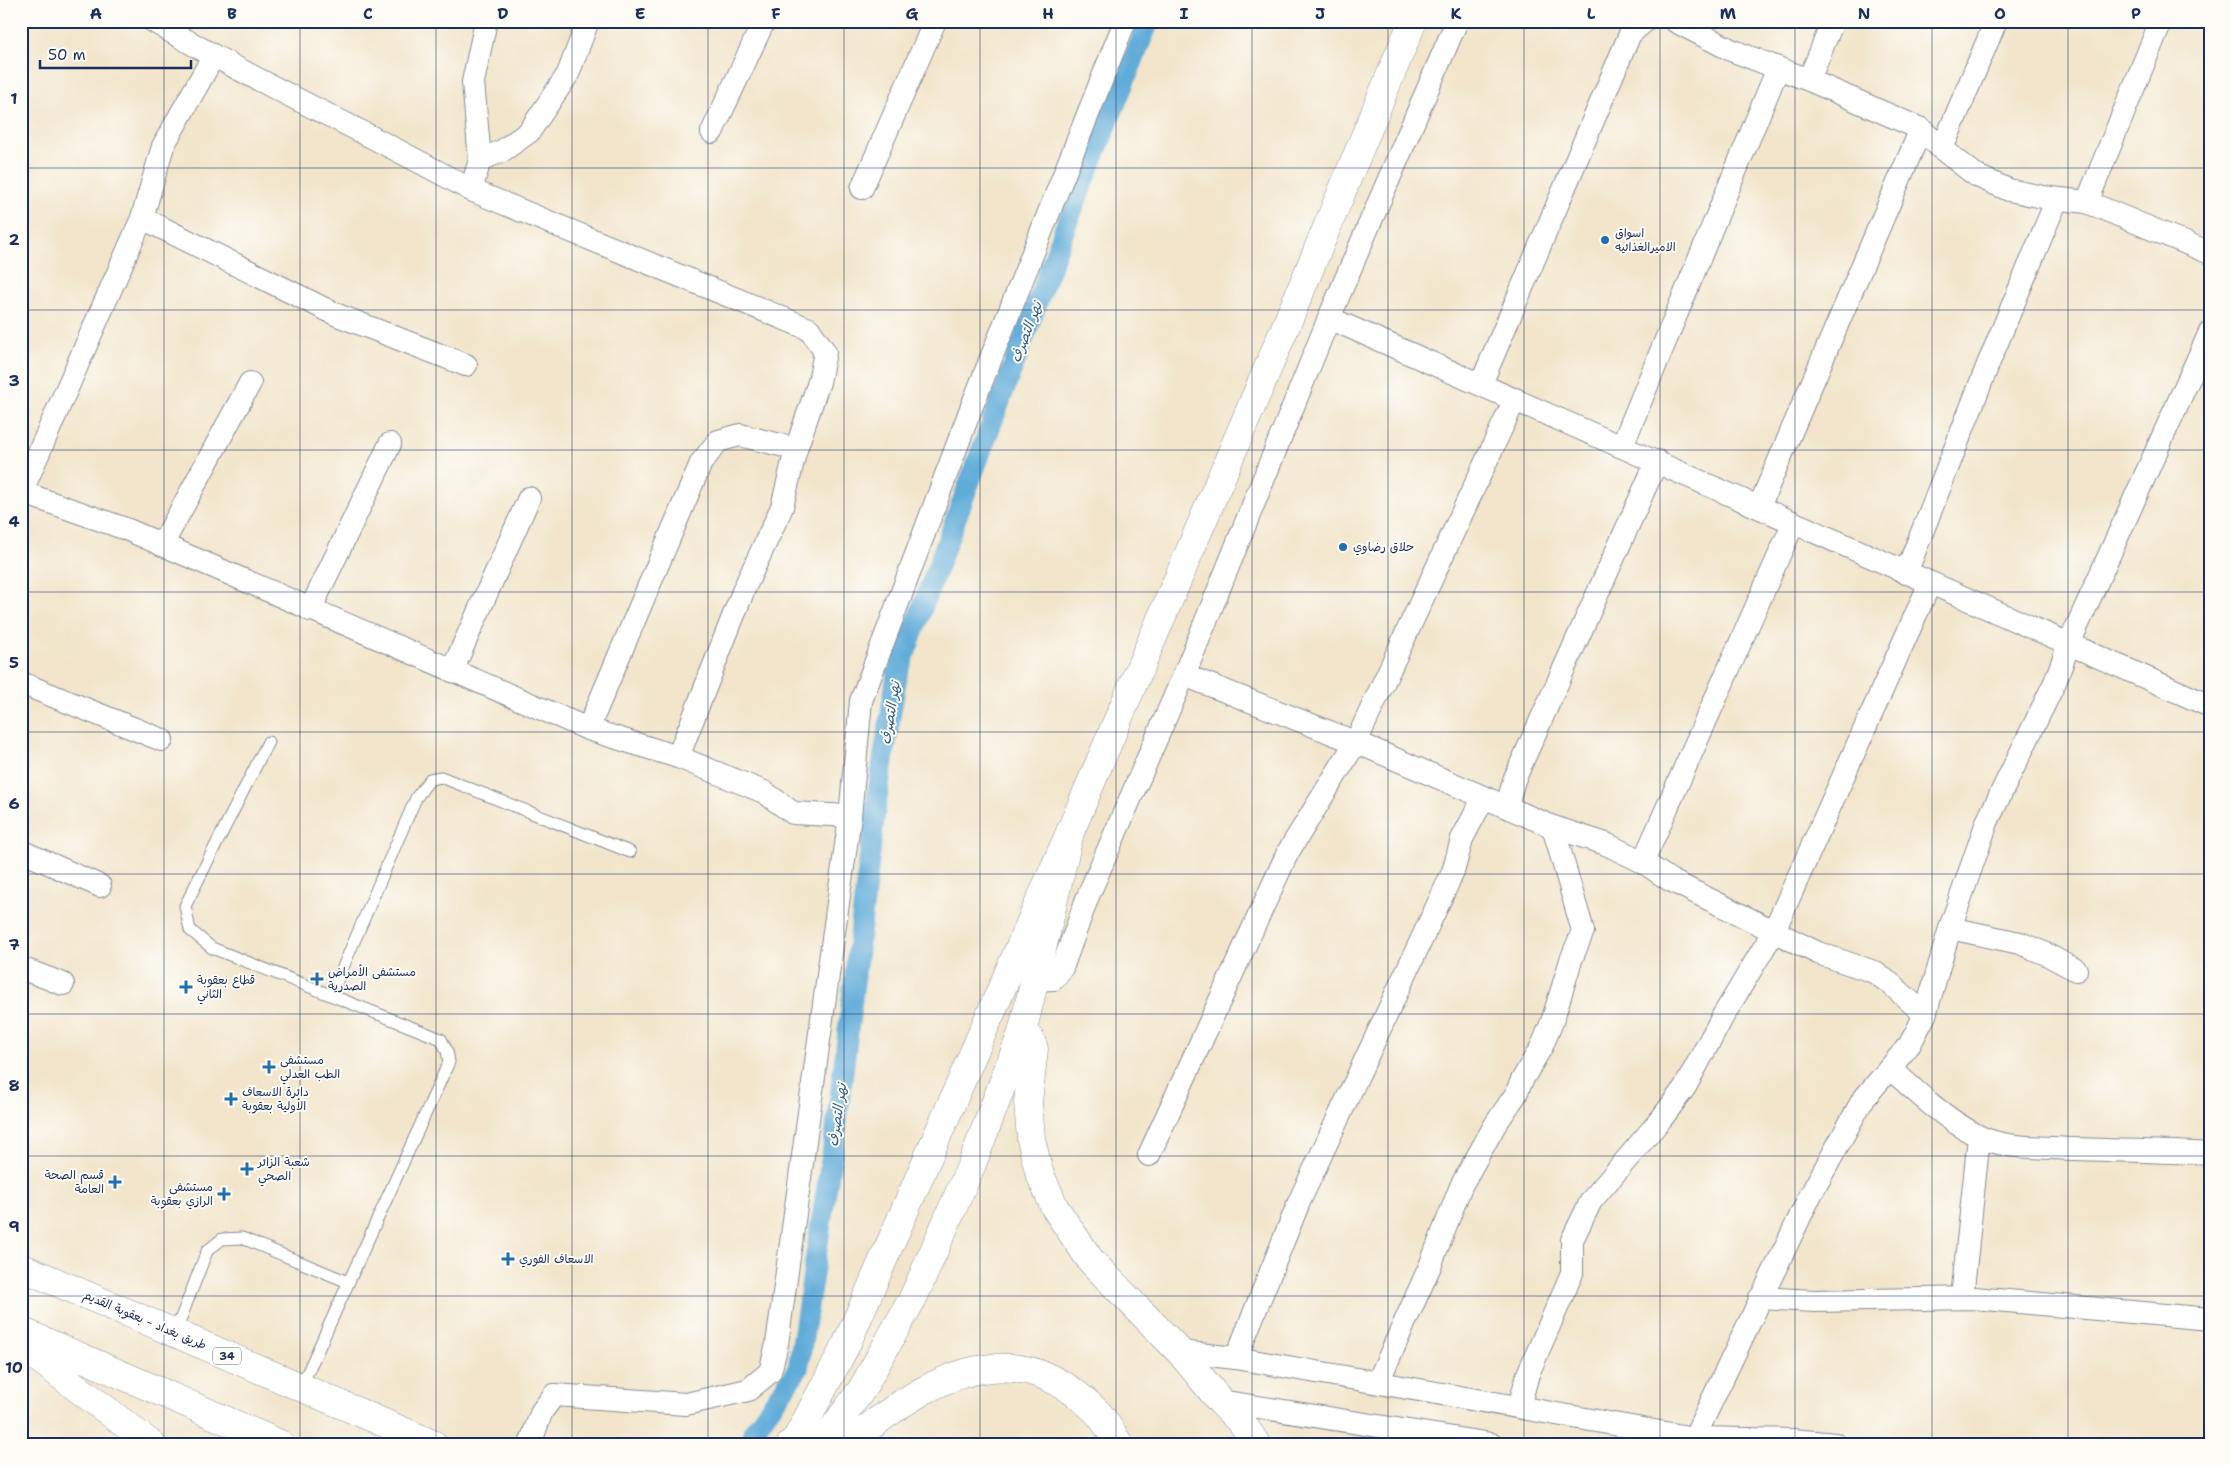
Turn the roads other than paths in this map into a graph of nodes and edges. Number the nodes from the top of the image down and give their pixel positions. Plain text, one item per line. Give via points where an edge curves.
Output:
1 (153, 21) edge
2 (486, 21) edge
3 (588, 21) edge
4 (764, 21) edge
5 (935, 21) edge
6 (1125, 21) edge
7 (1413, 21) edge
8 (1457, 21) edge
9 (1645, 21) edge
10 (1675, 21) edge
11 (1833, 21) edge
12 (1996, 21) edge
13 (2161, 21) edge
14 (213, 57) junction
15 (1778, 68) junction
16 (1809, 80) junction
17 (1921, 129) junction
18 (712, 132) dead end
19 (1942, 148) junction
20 (480, 160) junction
21 (862, 188) dead end
22 (471, 190) junction
23 (2057, 199) junction
24 (2087, 202) junction
25 (142, 218) junction
26 (2210, 254) edge
27 (1329, 318) junction
28 (2210, 332) edge
29 (466, 365) dead end
30 (250, 383) dead end
31 (1480, 384) junction
32 (1515, 399) junction
33 (390, 444) dead end
34 (1622, 446) junction
35 (796, 449) junction
36 (1657, 461) junction
37 (21, 492) edge
38 (529, 498) dead end
39 (1759, 507) junction
40 (1793, 524) junction
41 (162, 544) junction
42 (1906, 573) junction
43 (1930, 584) junction
44 (310, 610) junction
45 (2069, 644) junction
46 (452, 671) junction
47 (1184, 675) junction
48 (21, 683) edge
49 (2210, 706) edge
50 (588, 730) junction
51 (162, 740) dead end
52 (268, 742) dead end
53 (1356, 742) junction
54 (678, 757) junction
55 (1484, 797) junction
56 (1507, 806) junction
57 (850, 816) junction
58 (1553, 827) junction
59 (1070, 832) junction
60 (21, 851) edge
61 (630, 852) dead end
62 (1642, 862) junction
63 (100, 886) dead end
64 (1950, 928) junction
65 (1774, 932) junction
66 (21, 968) edge
67 (2076, 970) dead end
68 (1035, 980) junction
69 (63, 984) dead end
70 (331, 995) junction
71 (1925, 1015) junction
72 (1022, 1033) junction
73 (1890, 1068) junction
74 (1979, 1137) junction
75 (2210, 1154) edge
76 (1149, 1155) dead end
77 (21, 1267) edge
78 (348, 1282) junction
79 (1760, 1298) junction
80 (1962, 1298) junction
81 (2210, 1319) edge
82 (21, 1331) edge
83 (175, 1333) junction
84 (21, 1345) edge
85 (1180, 1352) junction
86 (1236, 1358) junction
87 (1378, 1382) junction
88 (301, 1387) junction
89 (1220, 1401) junction
90 (1519, 1407) junction
91 (1640, 1436) edge
92 (1694, 1438) junction
93 (429, 1443) edge
94 (151, 1444) edge
95 (280, 1444) edge
96 (530, 1444) edge
97 (791, 1444) edge
98 (822, 1444) edge
99 (848, 1444) edge
100 (1119, 1444) edge
101 (1256, 1444) edge
102 (1491, 1444) edge
103 (1835, 1444) edge

1 - 14 street
2 - 20 street via 472,82
3 - 20 street via 568,74 529,132 502,151
4 - 18 street
5 - 21 street
6 - 57 street via 860,701
7 - 59 main road
8 - 27 street
9 - 31 street via 1630,34
10 - 15 street via 1731,50
11 - 16 street
12 - 19 street
13 - 24 street
14 - 22 street
14 - 25 street via 163,146
15 - 16 street
15 - 34 street
16 - 17 street
17 - 19 street
17 - 39 street
19 - 23 street via 1977,176 2009,190
20 - 22 street
22 - 35 street via 810,329 825,352 819,382
23 - 24 street
23 - 42 street
24 - 26 street
25 - 29 street via 335,314
25 - 37 street
27 - 31 street
27 - 47 street
28 - 45 street
30 - 41 street
31 - 32 street
32 - 34 street
32 - 53 street
33 - 44 street
34 - 36 street
35 - 50 street via 740,435 718,441 701,463
35 - 54 street via 782,507 744,589
36 - 39 street
36 - 56 street via 1514,780
37 - 41 street
38 - 46 street
39 - 40 street
40 - 42 street
40 - 62 street
41 - 44 street
42 - 43 street
43 - 45 street
43 - 65 street
44 - 46 street
45 - 49 street
45 - 64 street via 2055,682 1987,822
46 - 50 street
47 - 53 street
47 - 68 street via 1088,896 1062,968 1054,979
48 - 51 street
50 - 54 street
52 - 70 lane via 186,906 190,930 212,948
53 - 55 street
53 - 76 street via 1288,852
54 - 57 street via 764,792 793,813
55 - 56 street
55 - 86 street via 1462,839 1452,872 1299,1202
56 - 58 street
57 - 96 street via 777,1344 770,1372 748,1390 686,1404 554,1395 542,1411
58 - 62 street via 1606,844
58 - 87 street via 1583,931 1542,1046 1461,1186 1430,1266
59 - 68 main road
59 - 97 main road via 846,1345
60 - 63 street
61 - 70 lane via 441,777 430,779 416,798
62 - 65 street via 1670,880
64 - 67 street via 2020,943
64 - 71 street
65 - 71 street via 1818,953 1874,972
65 - 90 street via 1685,1087 1591,1200 1572,1240 1572,1273 1528,1374
66 - 69 street
68 - 72 main road
70 - 78 lane via 441,1038 449,1062
71 - 73 street via 1910,1044
72 - 85 main road via 1034,1048 1028,1102 1031,1139 1039,1172 1055,1208 1091,1261
72 - 98 main road via 972,1164 914,1296 862,1389
73 - 74 street via 1937,1110
73 - 79 street via 1862,1101
74 - 75 street via 2016,1146
74 - 80 street
77 - 83 main road, طريق بغداد - بعقوبة القديم / 34
78 - 83 lane via 242,1238 222,1239 207,1251
78 - 88 lane
79 - 80 street via 1815,1301
79 - 92 street
80 - 81 street
82 - 95 main road
83 - 88 main road, طريق بغداد - بعقوبة القديم / 34
84 - 94 main road
85 - 86 street
85 - 89 main road
86 - 87 street
87 - 90 street
88 - 93 main road, طريق بغداد - بعقوبة القديم / 34
89 - 101 main road via 1243,1424
89 - 102 street
90 - 91 street
91 - 92 street
92 - 103 street
99 - 100 main road via 930,1386 967,1371 997,1367 1035,1372 1066,1386 1098,1413

